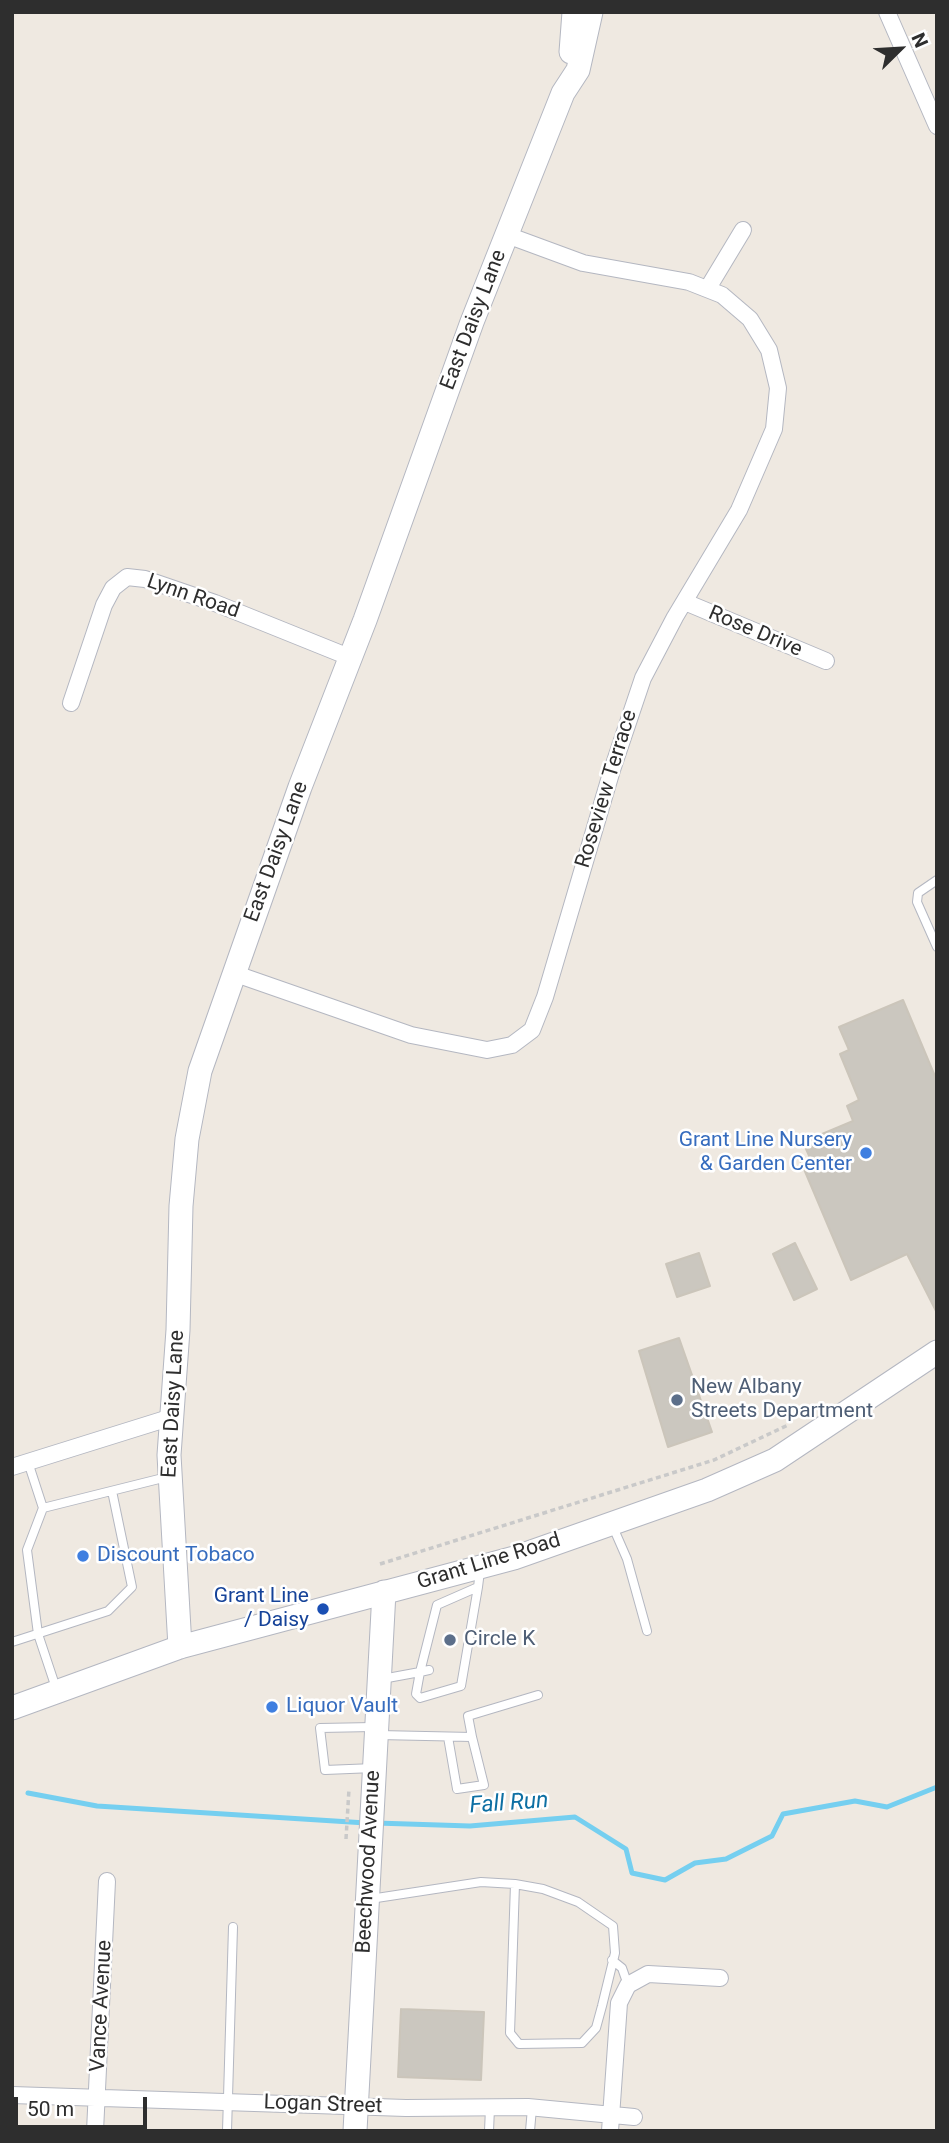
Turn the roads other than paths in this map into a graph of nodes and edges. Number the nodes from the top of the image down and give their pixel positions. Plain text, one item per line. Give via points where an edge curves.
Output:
1 (574, 12) edge
2 (591, 12) edge
3 (887, 12) edge
4 (563, 93) junction
5 (937, 127) edge
6 (744, 230) dead end
7 (507, 235) junction
8 (708, 288) junction
9 (685, 602) junction
10 (349, 657) junction
11 (826, 661) dead end
12 (71, 703) dead end
13 (937, 880) edge
14 (937, 947) edge
15 (233, 973) junction
16 (937, 1352) edge
17 (172, 1417) junction
18 (28, 1462) junction
19 (12, 1467) edge
20 (170, 1476) junction
21 (112, 1491) junction
22 (43, 1508) junction
23 (611, 1524) junction
24 (479, 1577) junction
25 (384, 1592) junction
26 (647, 1631) dead end
27 (38, 1634) junction
28 (12, 1642) edge
29 (180, 1647) junction
30 (425, 1671) junction
31 (379, 1680) junction
32 (57, 1691) junction
33 (538, 1695) dead end
34 (12, 1708) edge
35 (376, 1731) junction
36 (447, 1737) junction
37 (472, 1737) junction
38 (374, 1768) junction
39 (107, 1881) dead end
40 (515, 1884) junction
41 (367, 1899) junction
42 (233, 1927) dead end
43 (612, 1960) junction
44 (720, 1978) dead end
45 (628, 1985) junction
46 (12, 2095) edge
47 (97, 2097) junction
48 (228, 2101) junction
49 (356, 2107) junction
50 (490, 2108) junction
51 (532, 2108) junction
52 (634, 2117) dead end
53 (610, 2123) edge
54 (94, 2131) edge
55 (227, 2131) edge
56 (355, 2131) edge
57 (489, 2131) edge
58 (530, 2131) edge

1 - 4 street, East Daisy Lane
2 - 4 street, East Daisy Lane via 580,63
3 - 5 street
4 - 7 street, East Daisy Lane
6 - 8 street
7 - 8 street, Roseview Terrace via 583,263
7 - 10 street, East Daisy Lane
8 - 9 street, Roseview Terrace via 750,319 761,334 776,369 777,409 774,429 739,510
9 - 11 street, Rose Drive
9 - 15 street, Roseview Terrace via 634,701 532,1030 512,1045 487,1050 411,1034
10 - 12 street, Lynn Road via 215,603 127,577 113,587 104,605
10 - 15 street, East Daisy Lane
13 - 14 lane via 918,893 917,902
15 - 17 street, East Daisy Lane via 200,1071 187,1139
16 - 23 street, Grant Line Road via 775,1460
17 - 18 street
17 - 20 street, East Daisy Lane
18 - 19 street
18 - 22 lane
20 - 21 lane
20 - 29 street, East Daisy Lane
21 - 22 lane
21 - 27 lane via 132,1587 108,1611
22 - 27 lane via 27,1550
23 - 24 street, Grant Line Road
23 - 26 lane
24 - 25 street, Grant Line Road
24 - 30 lane via 437,1605
24 - 30 lane via 460,1665 461,1686 421,1698 416,1694
25 - 29 street, Grant Line Road
25 - 31 street, Beechwood Avenue
27 - 28 lane
27 - 32 lane
29 - 32 street, Grant Line Road
30 - 31 lane
31 - 35 street, Beechwood Avenue
32 - 34 street, Grant Line Road
33 - 37 lane via 467,1716
35 - 36 lane
35 - 38 street, Beechwood Avenue
35 - 38 lane via 320,1728 325,1770
36 - 37 lane
36 - 37 lane via 457,1789 484,1785
38 - 41 street, Beechwood Avenue
39 - 47 street, Vance Avenue
40 - 41 lane via 481,1882
40 - 43 lane via 578,1902 607,1919 613,1926
40 - 43 lane via 510,2033 520,2044 582,2043 596,2028
41 - 49 street, Beechwood Avenue
42 - 48 lane
43 - 45 lane via 622,1968
44 - 45 street via 648,1974
45 - 53 street via 619,2003
46 - 47 street, Logan Street
47 - 48 street, Logan Street
47 - 54 street, Vance Avenue
48 - 49 street, Logan Street
48 - 55 lane
49 - 50 street, Logan Street
49 - 56 street, Beechwood Avenue
50 - 51 street, Logan Street
50 - 57 lane
51 - 53 street, Logan Street
51 - 58 lane
52 - 53 street, Logan Street

